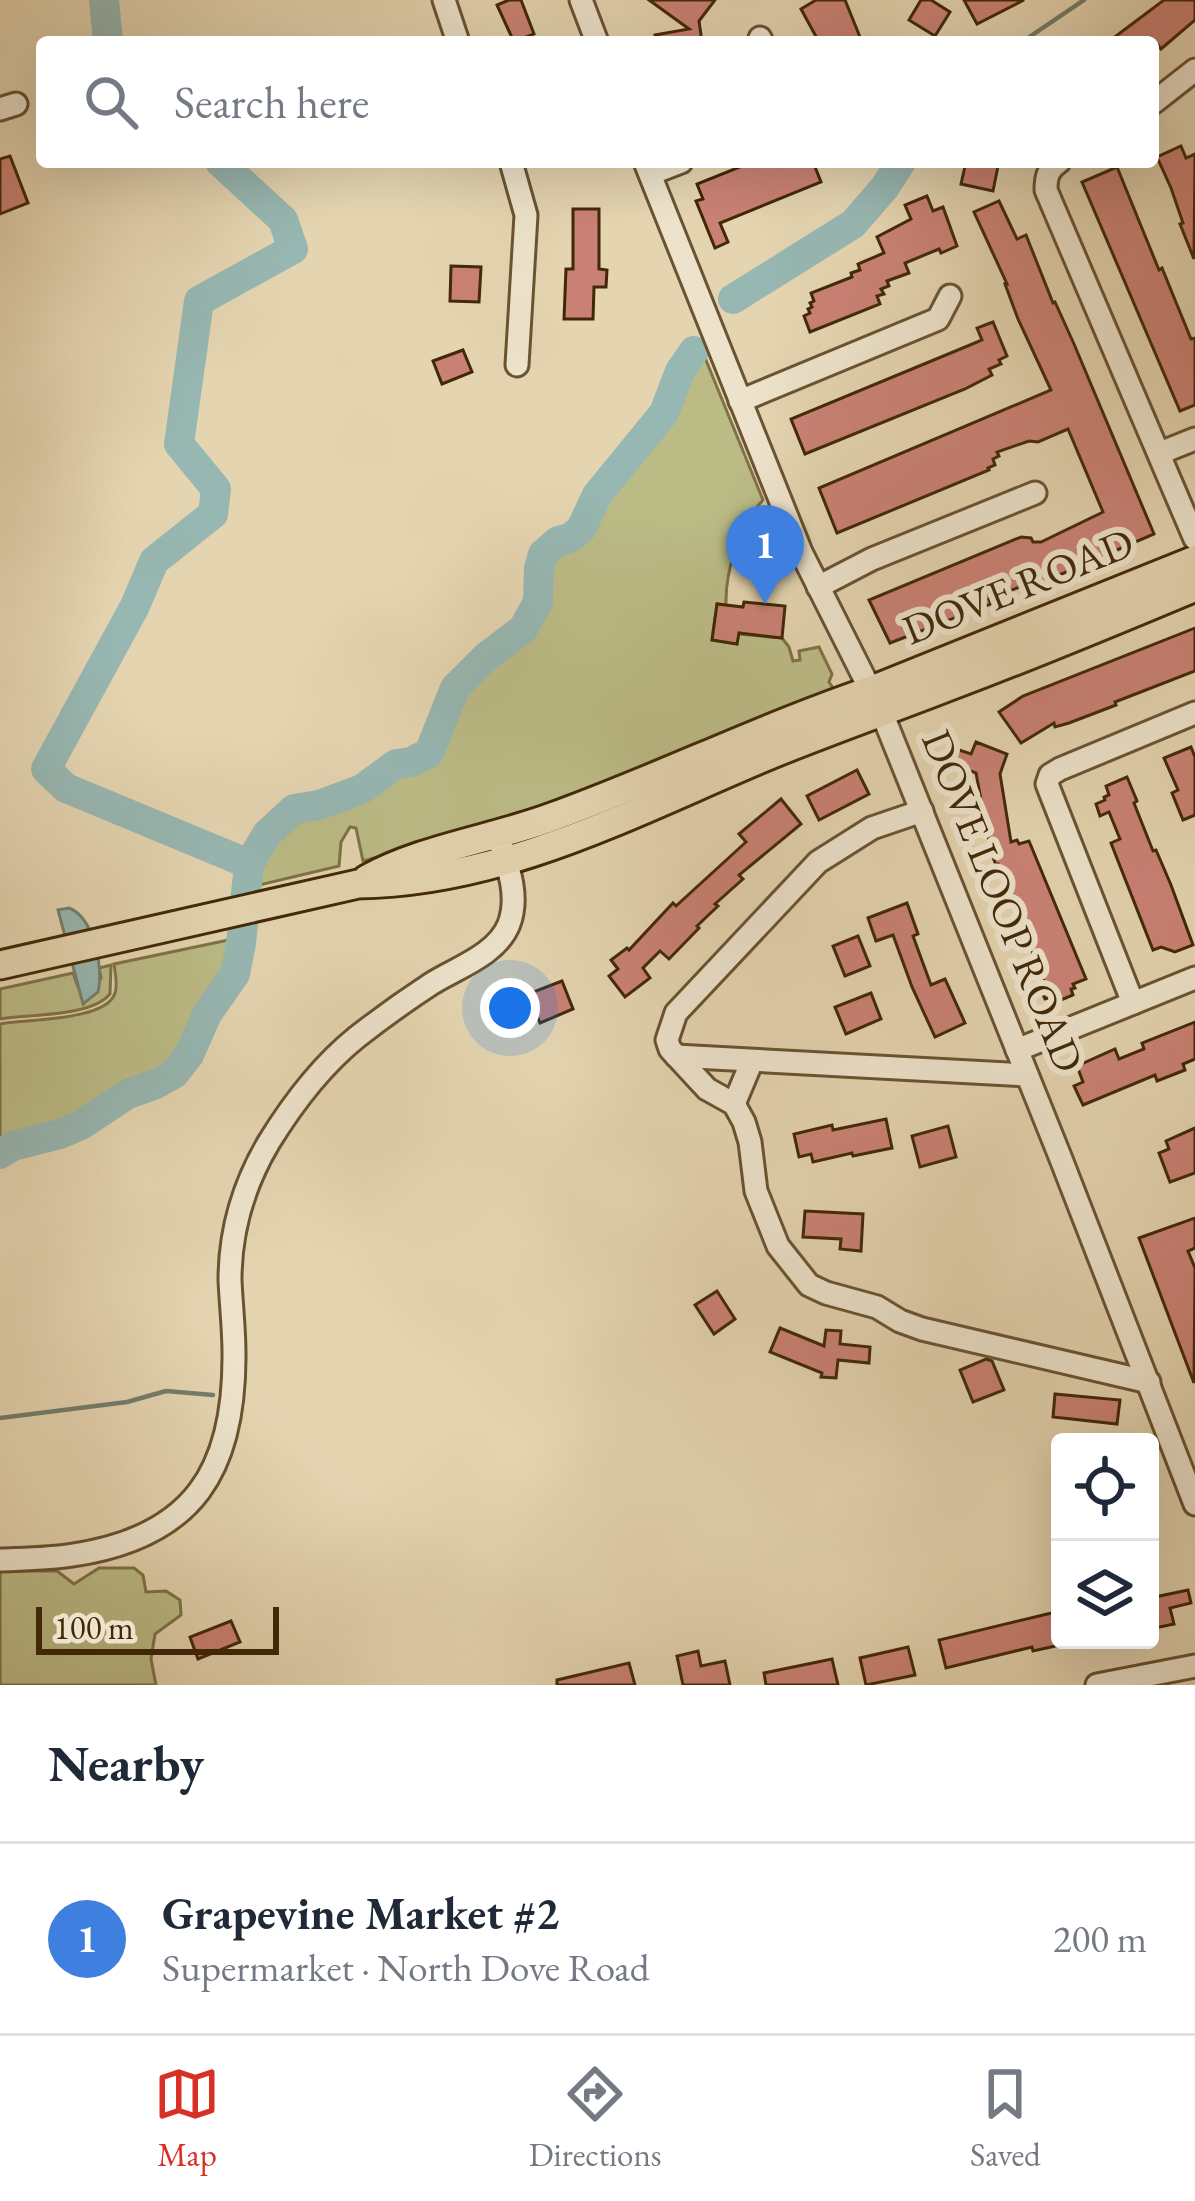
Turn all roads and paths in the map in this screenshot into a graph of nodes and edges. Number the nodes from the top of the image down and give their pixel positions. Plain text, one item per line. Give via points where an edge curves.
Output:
1 (444, 0) edge
2 (581, 0) edge
3 (456, 36) edge
4 (595, 36) edge
5 (1194, 72) edge
6 (1159, 98) edge
7 (513, 168) edge
8 (647, 168) edge
9 (1051, 168) edge
10 (950, 296) dead end
11 (517, 365) dead end
12 (740, 401) junction
13 (1195, 439) edge
14 (1160, 453) junction
15 (1035, 493) dead end
16 (1195, 539) edge
17 (1195, 560) edge
18 (818, 587) junction
19 (1195, 587) edge
20 (877, 702) junction
21 (1195, 713) edge
22 (922, 811) junction
23 (502, 849) junction
24 (0, 964) edge
25 (1195, 978) edge
26 (1133, 1004) junction
27 (1017, 1049) junction
28 (676, 1056) junction
29 (752, 1061) junction
30 (1027, 1076) junction
31 (734, 1104) junction
32 (1149, 1382) junction
33 (1195, 1504) edge
34 (0, 1560) edge
35 (1195, 1666) edge
36 (1097, 1685) edge

1 - 3 street
2 - 4 street
5 - 6 street
7 - 11 street via 526,215
8 - 12 street
9 - 14 street via 1046,190
10 - 12 street via 938,320
12 - 18 street
13 - 14 street
14 - 16 street
15 - 18 street
17 - 20 main road, DOVE ROAD
18 - 20 street
19 - 20 main road, DOVE ROAD
20 - 22 street, DOVE LOOP ROAD
20 - 23 main road, DOVE LOOP ROAD via 589,832
21 - 26 street via 1060,769 1047,784
22 - 27 street, DOVE LOOP ROAD
22 - 28 street via 872,828 818,862 676,1013 667,1040
23 - 24 main road, DOVE LOOP ROAD via 399,884 358,884
23 - 34 street via 512,909 502,936 334,1057 288,1112 254,1171 231,1256 231,1412 199,1493 123,1543
25 - 26 street
26 - 27 street
27 - 30 street, DOVE LOOP ROAD
28 - 29 street
28 - 31 street
29 - 30 street
29 - 31 street
30 - 32 street, DOVE LOOP ROAD
31 - 32 street via 778,1246 809,1285 922,1329
32 - 33 street, DOVE LOOP ROAD
35 - 36 street

